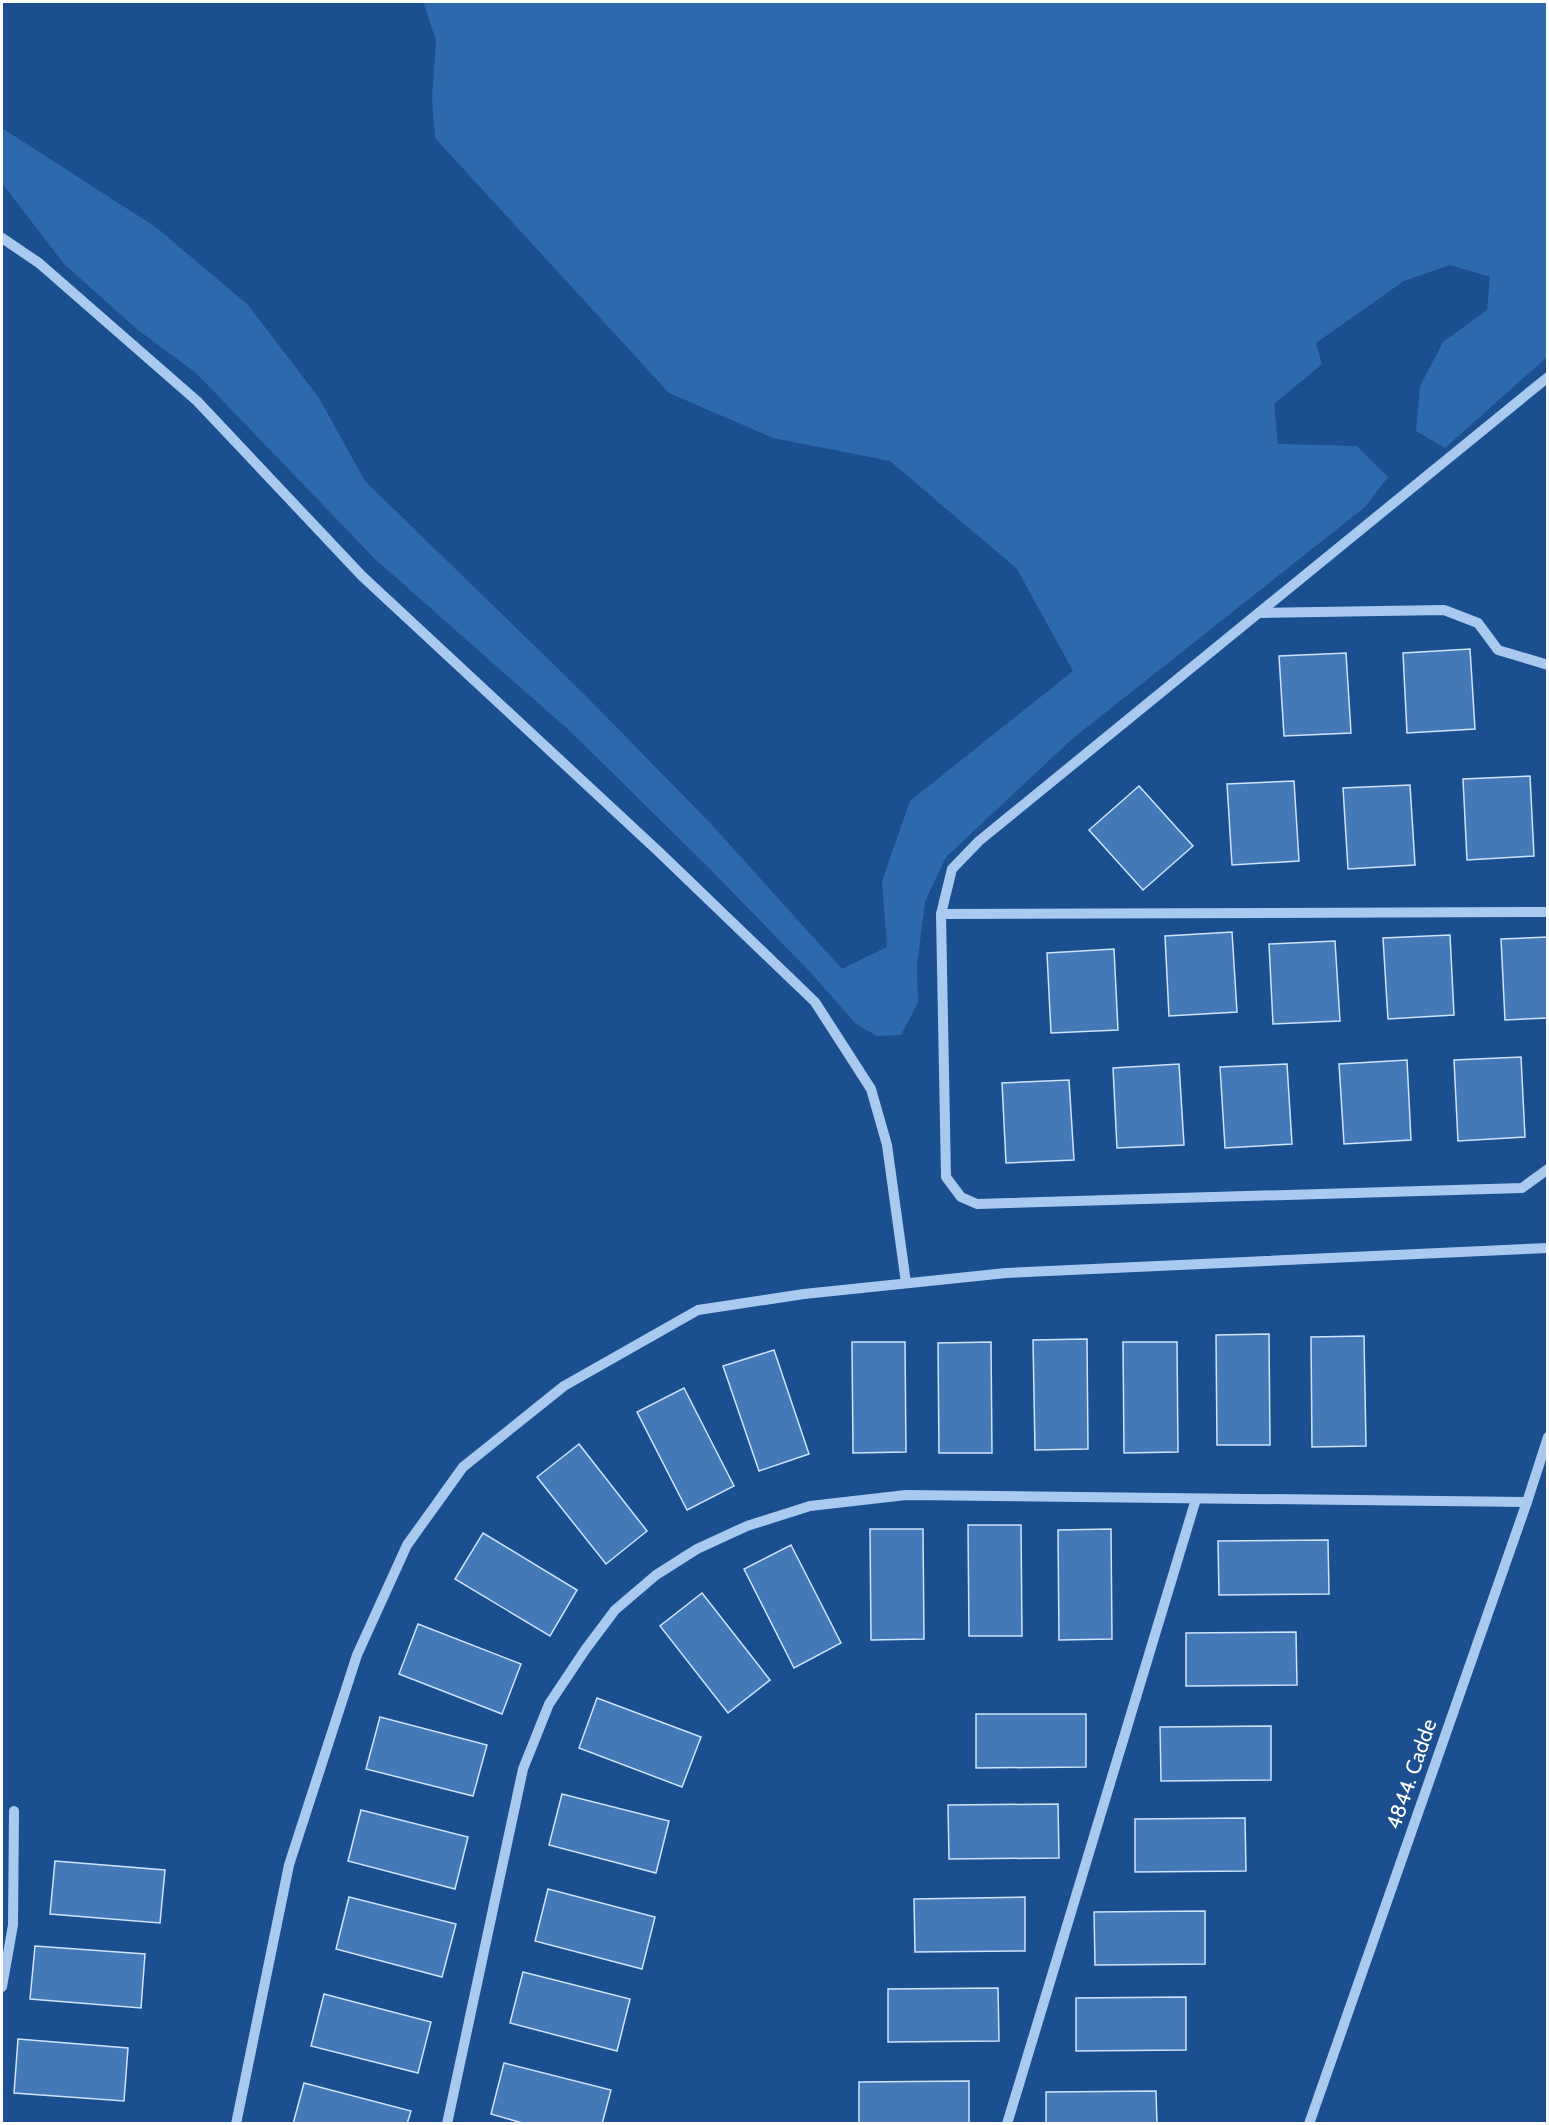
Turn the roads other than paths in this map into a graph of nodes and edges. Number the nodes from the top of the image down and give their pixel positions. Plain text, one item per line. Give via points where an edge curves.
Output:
1 (2, 238) edge
2 (1548, 377) edge
3 (1259, 613) junction
4 (1548, 665) edge
5 (1548, 912) edge
6 (941, 914) junction
7 (1548, 1169) edge
8 (1548, 1248) edge
9 (906, 1283) junction
10 (1548, 1437) edge
11 (1196, 1498) junction
12 (1527, 1502) junction
13 (14, 1811) dead end
14 (2, 1987) edge
15 (236, 2124) edge
16 (447, 2124) edge
17 (1007, 2124) edge
18 (1309, 2124) edge

1 - 9 street via 39,263 197,401 362,576 658,850 815,1002 871,1089 887,1145
2 - 3 street
3 - 4 street via 1444,610 1478,623 1498,650
3 - 6 street via 979,841 952,869
5 - 6 street
6 - 7 street via 946,1178 961,1197 977,1204 1522,1188
8 - 9 street via 1006,1273
9 - 15 street via 698,1310 564,1386 463,1467 407,1545 357,1654 289,1865
10 - 12 street, 4844. Cadde
11 - 12 street
11 - 16 street via 906,1496 810,1506 747,1526 697,1549 656,1575 615,1610 579,1659 549,1704 523,1769
11 - 17 street
12 - 18 street, 4844. Cadde
13 - 14 street via 13,1925

